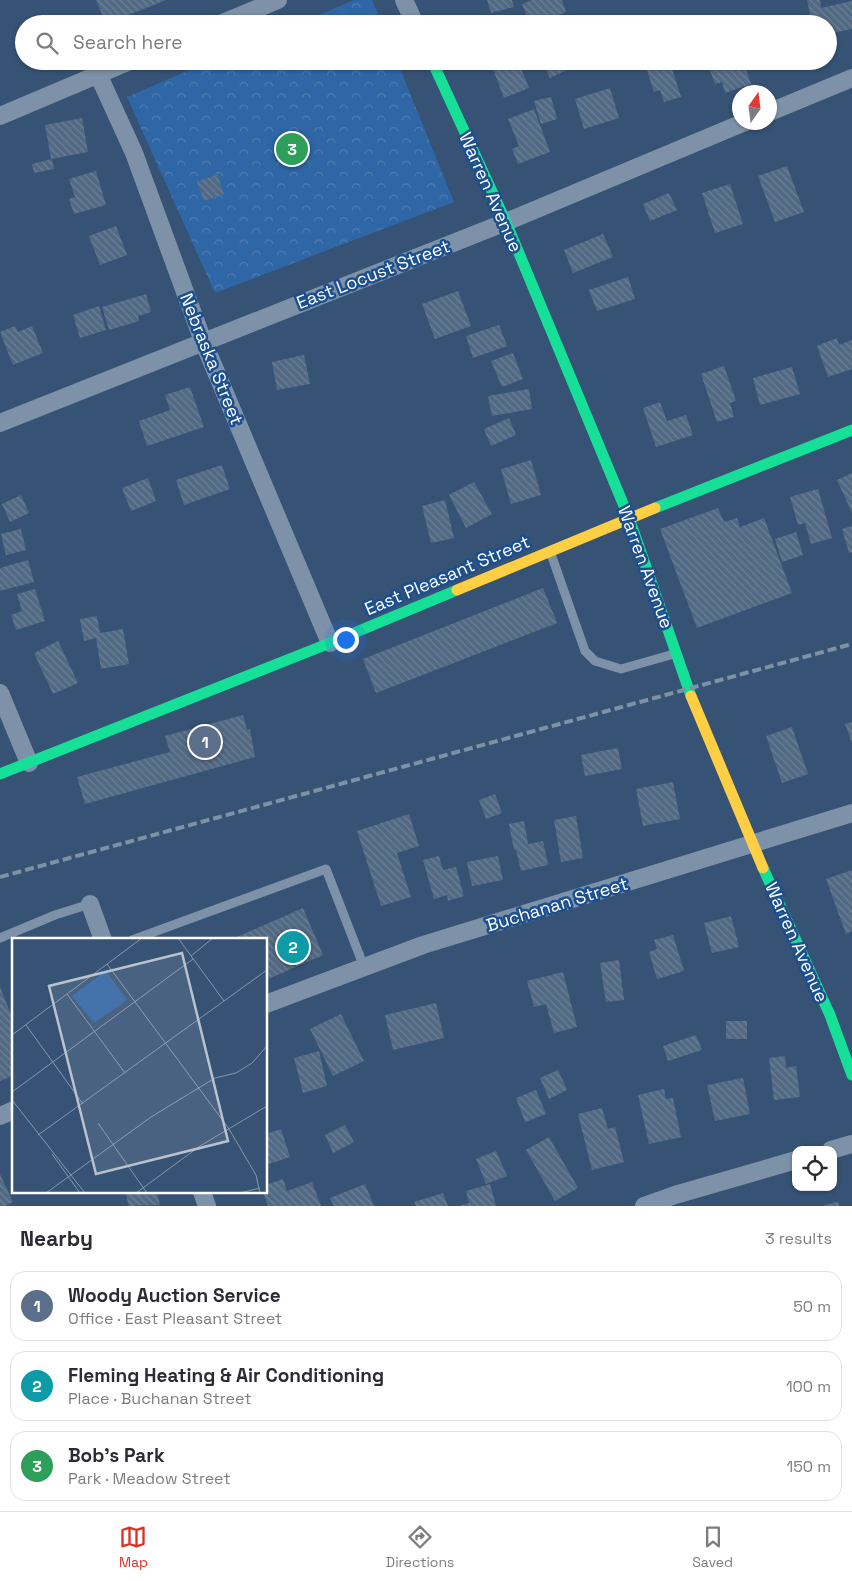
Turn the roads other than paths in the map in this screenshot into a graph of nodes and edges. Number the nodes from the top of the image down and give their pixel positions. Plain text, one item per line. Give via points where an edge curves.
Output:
1 (278, 0) edge
2 (404, 0) edge
3 (242, 15) edge
4 (411, 15) edge
5 (108, 70) edge
6 (436, 70) edge
7 (98, 74) junction
8 (852, 78) edge
9 (777, 109) edge
10 (0, 116) edge
11 (732, 127) edge
12 (506, 222) junction
13 (203, 341) junction
14 (0, 423) edge
15 (852, 430) edge
16 (630, 518) junction
17 (550, 551) junction
18 (330, 643) junction
19 (676, 654) junction
20 (0, 693) edge
21 (29, 763) junction
22 (0, 774) edge
23 (852, 813) edge
24 (752, 844) junction
25 (90, 904) joint
26 (0, 938) edge
27 (102, 938) edge
28 (137, 938) edge
29 (364, 967) junction
30 (268, 1003) edge
31 (852, 1074) edge
32 (12, 1111) edge
33 (0, 1116) edge
34 (852, 1144) edge
35 (837, 1148) edge
36 (792, 1161) edge
37 (203, 1194) edge
38 (207, 1206) edge
39 (644, 1206) edge

1 - 3 street
2 - 4 street
5 - 7 street
6 - 12 street, Warren Avenue
7 - 10 street
7 - 13 street, Nebraska Street via 134,153
8 - 9 street
11 - 12 street, East Locust Street
12 - 13 street, East Locust Street
12 - 16 street, Warren Avenue
13 - 14 street, East Locust Street
13 - 18 street, Nebraska Street
15 - 16 street, East Pleasant Street
16 - 17 street, East Pleasant Street
16 - 19 street, Warren Avenue
17 - 18 street, East Pleasant Street
17 - 19 lane via 585,651 594,661 620,669
18 - 21 street, East Pleasant Street
19 - 24 street, Warren Avenue
20 - 21 street
21 - 22 street, East Pleasant Street
23 - 24 street, Buchanan Street
24 - 29 street, Buchanan Street via 423,945
24 - 31 street, Warren Avenue via 830,1015
25 - 26 lane
25 - 27 street
28 - 29 lane via 326,869
29 - 30 street, Buchanan Street
32 - 33 street
34 - 35 street
36 - 39 street
37 - 38 street

